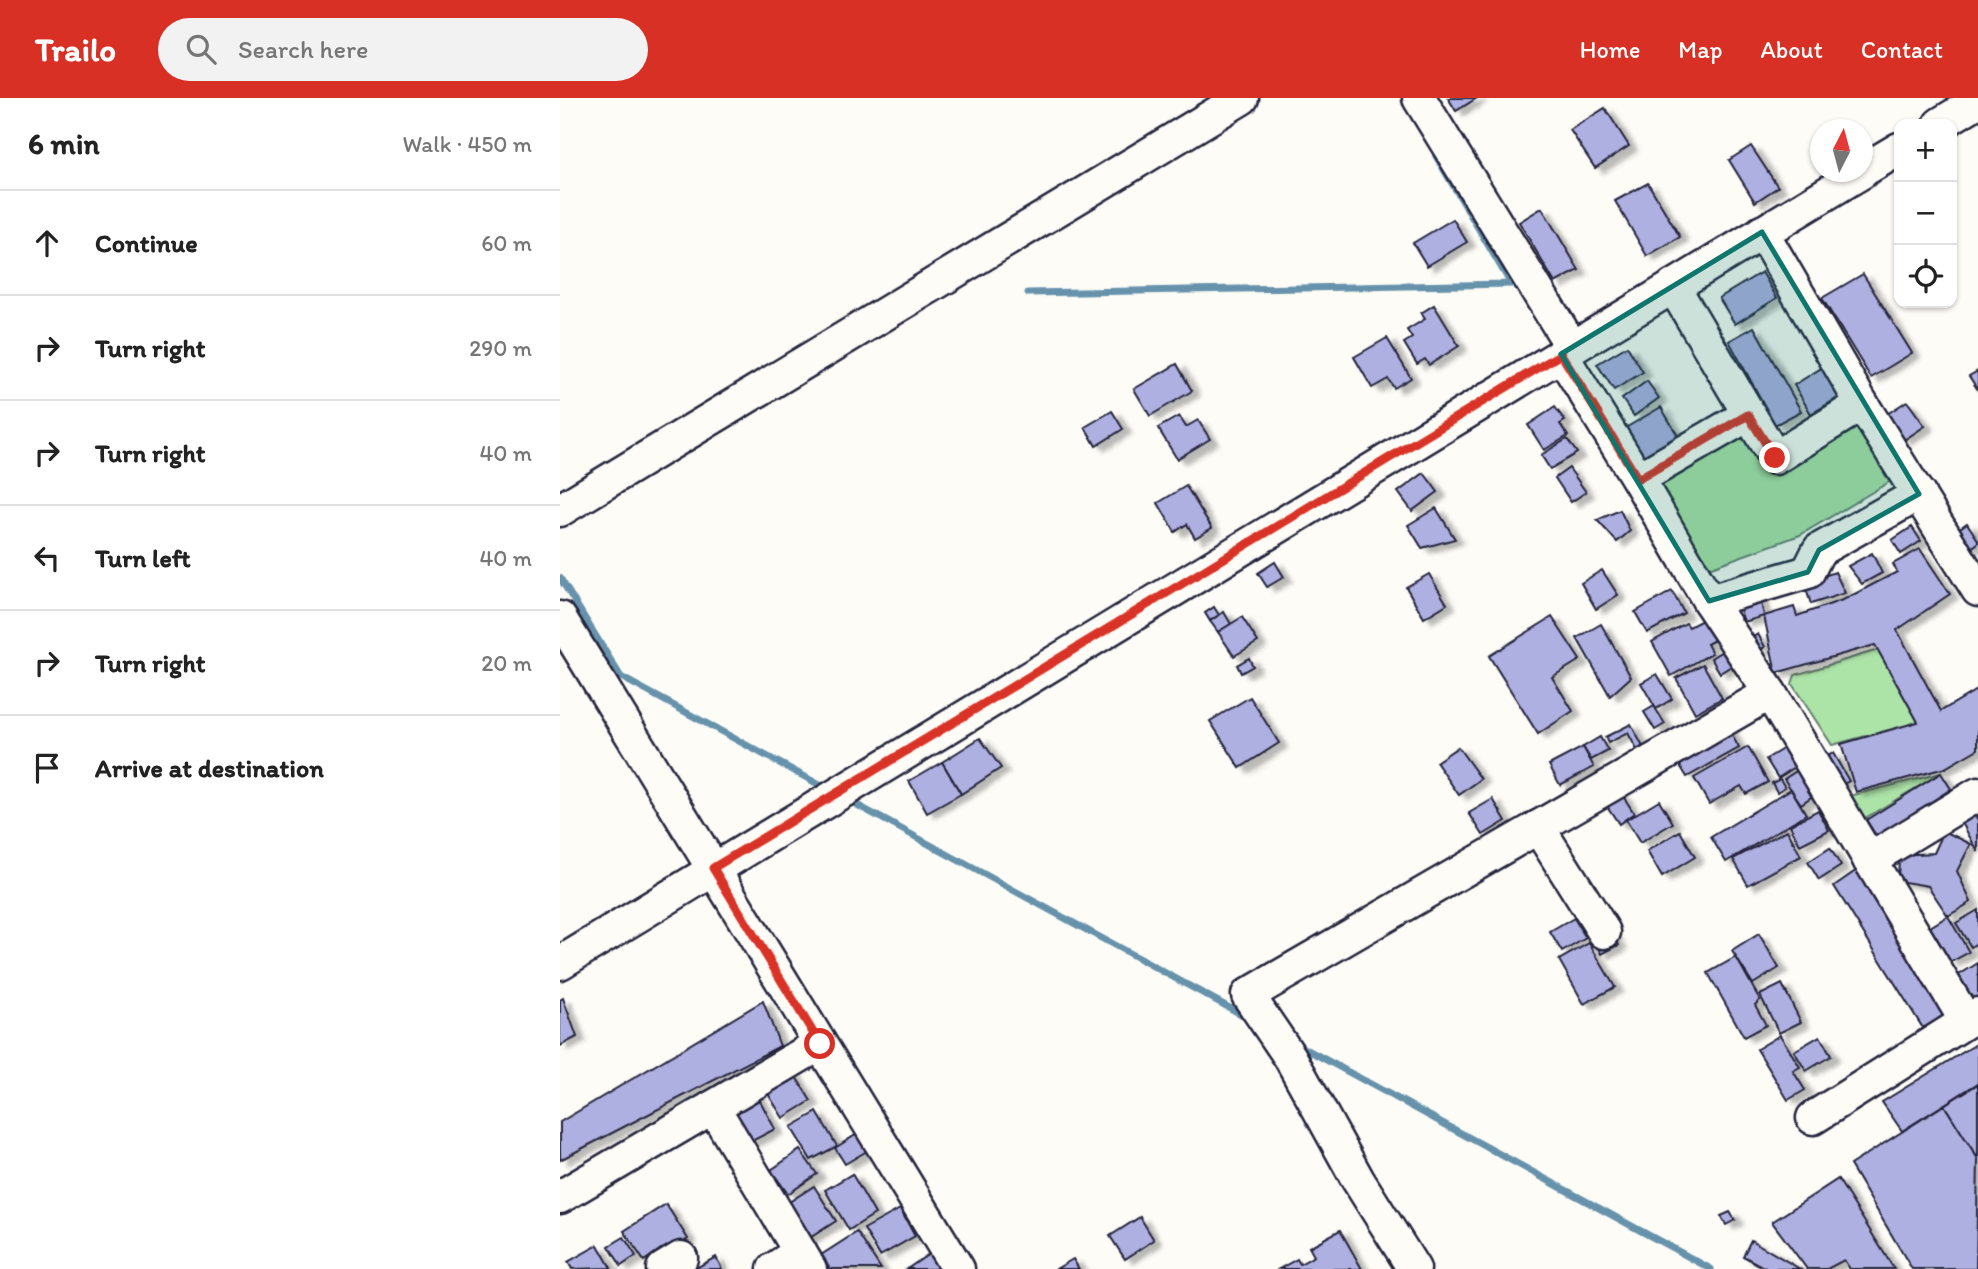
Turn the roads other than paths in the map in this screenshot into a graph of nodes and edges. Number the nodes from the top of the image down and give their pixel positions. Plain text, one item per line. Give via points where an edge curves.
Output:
1 (1242, 98) edge
2 (1419, 98) edge
3 (1978, 101) edge
4 (1948, 119) edge
5 (1894, 152) edge
6 (1873, 164) edge
7 (1844, 182) edge
8 (1762, 232) junction
9 (1673, 286) junction
10 (1567, 350) junction
11 (1862, 404) junction
12 (1748, 415) junction
13 (1638, 479) junction
14 (1919, 494) junction
15 (560, 510) edge
16 (1974, 573) edge
17 (1710, 601) junction
18 (560, 618) edge
19 (1770, 693) junction
20 (1978, 777) edge
21 (1978, 793) edge
22 (1538, 828) junction
23 (1869, 860) junction
24 (713, 868) junction
25 (1604, 932) dead end
26 (560, 963) edge
27 (1972, 1018) edge
28 (820, 1044) junction
29 (713, 1107) junction
30 (1813, 1118) dead end
31 (560, 1197) edge
32 (795, 1263) edge
33 (958, 1269) edge
34 (1414, 1269) edge

1 - 15 street
2 - 10 street
3 - 4 street
5 - 6 street
7 - 8 street
8 - 9 street
8 - 11 street
9 - 10 street
9 - 12 street
10 - 13 street
10 - 24 street
11 - 12 street via 1775,458
11 - 14 street
12 - 13 street
13 - 17 street
14 - 16 street
14 - 17 street via 1819,550 1808,572
17 - 19 street
18 - 24 street
19 - 22 street
19 - 23 street
20 - 21 street via 1971,781
21 - 23 street
22 - 25 street
22 - 34 street via 1248,995 1290,1057
23 - 27 street
24 - 26 street
24 - 28 street
27 - 30 street
28 - 29 street
28 - 33 street
29 - 31 street
29 - 32 street

